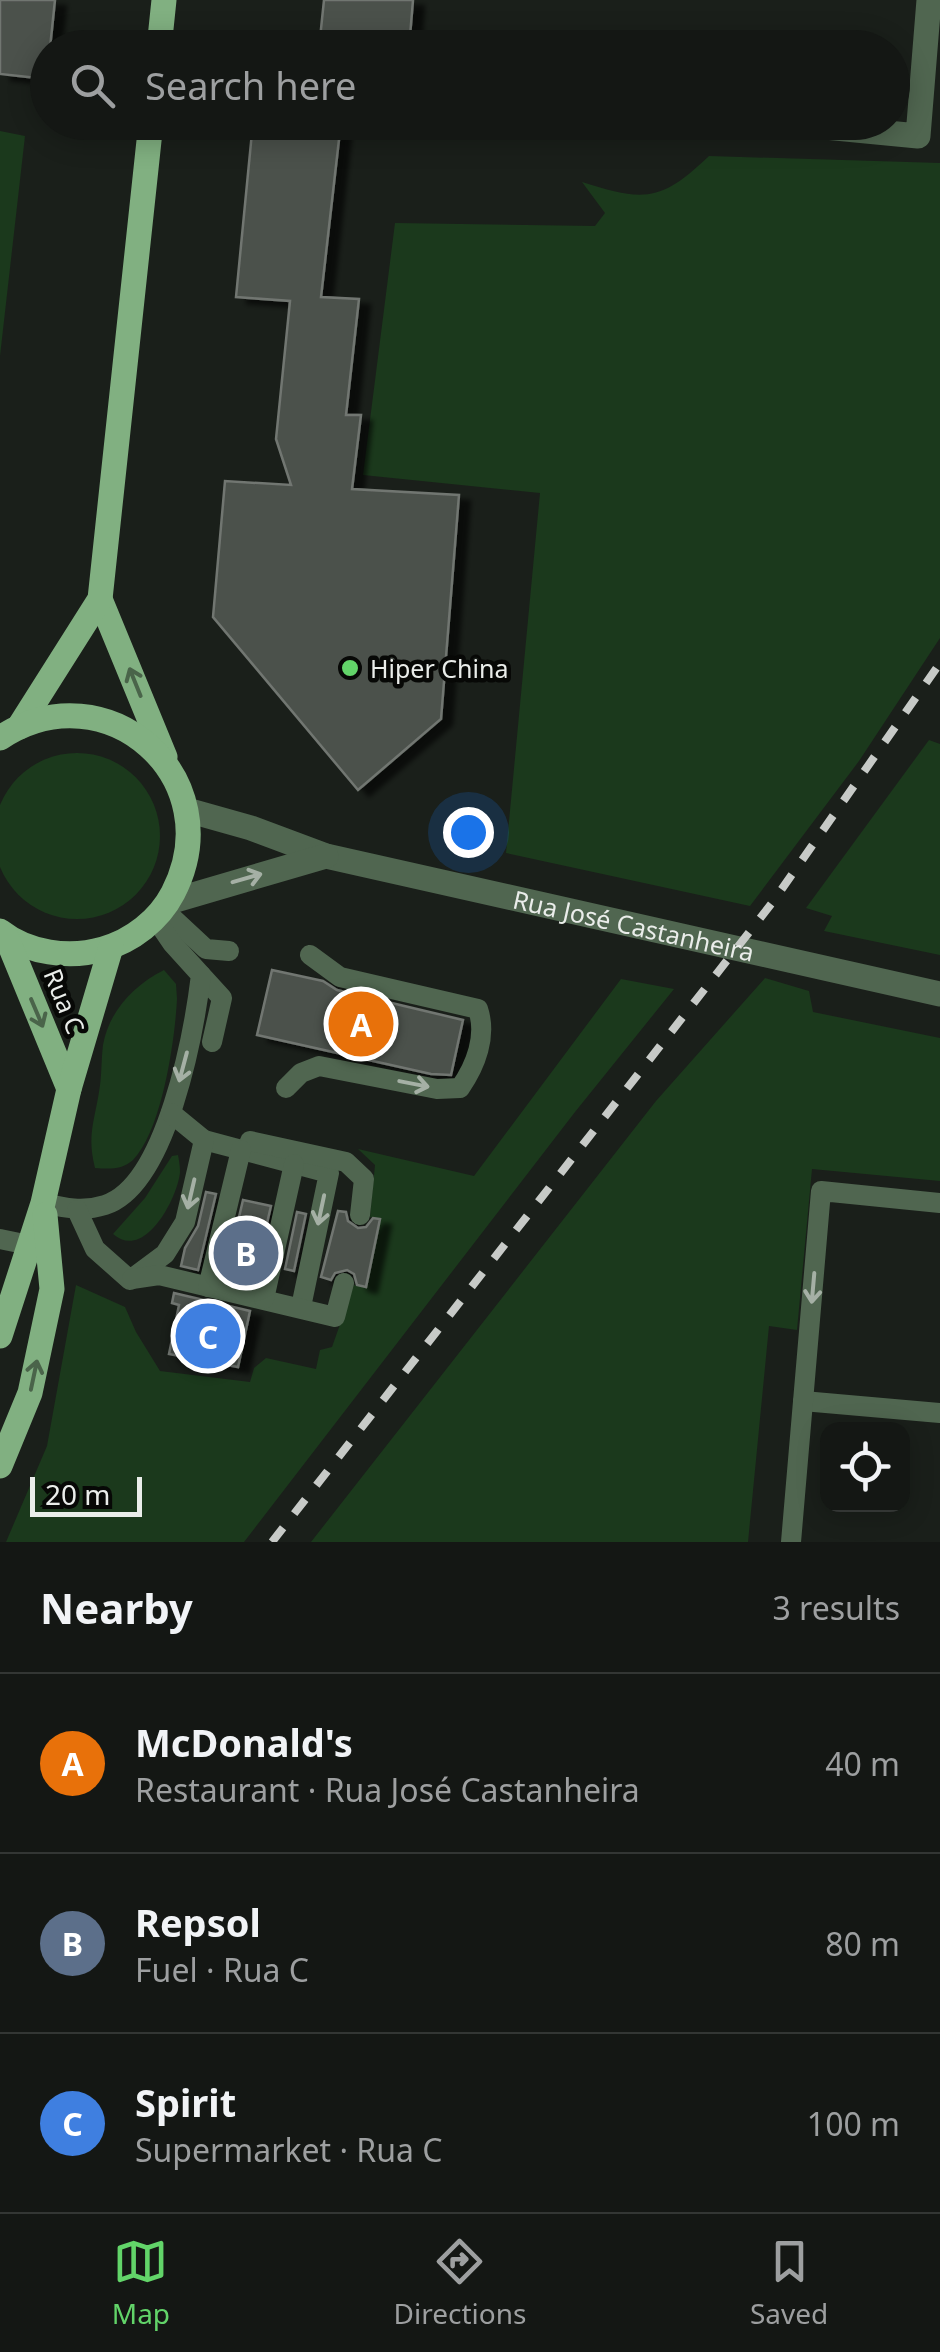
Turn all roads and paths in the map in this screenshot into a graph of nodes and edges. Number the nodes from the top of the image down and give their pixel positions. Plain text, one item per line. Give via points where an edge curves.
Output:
1 (164, 0) edge
2 (929, 0) edge
3 (161, 30) edge
4 (910, 135) edge
5 (149, 140) edge
6 (100, 598) junction
7 (9, 733) edge
8 (168, 766) junction
9 (187, 810) junction
10 (326, 856) junction
11 (162, 910) junction
12 (3, 934) edge
13 (112, 947) junction
14 (229, 950) dead end
15 (310, 955) dead end
16 (201, 975) junction
17 (940, 994) edge
18 (195, 1023) junction
19 (286, 1088) dead end
20 (69, 1089) junction
21 (171, 1113) junction
22 (204, 1140) junction
23 (241, 1150) junction
24 (294, 1164) junction
25 (44, 1203) junction
26 (940, 1203) edge
27 (77, 1210) junction
28 (360, 1215) dead end
29 (0, 1239) edge
30 (29, 1245) junction
31 (130, 1280) junction
32 (344, 1283) dead end
33 (208, 1287) junction
34 (264, 1299) junction
35 (301, 1307) junction
36 (0, 1336) edge
37 (803, 1402) junction
38 (940, 1413) edge
39 (0, 1466) edge
40 (791, 1542) edge

1 - 3 main road
2 - 4 street via 918,136
5 - 6 main road
6 - 7 main road
8 -> 6 main road
7 - 8 main road via 46,718 92,717 135,734
8 - 9 main road
9 - 10 street, Rua José Castanheira
9 - 11 main road via 188,855
11 -> 10 street, Rua José Castanheira
10 - 17 street, Rua José Castanheira
11 - 13 main road
11 - 14 lane via 206,948
11 - 16 lane via 172,944
12 - 13 main road via 50,952
12 -> 20 main road, Rua C
13 - 20 main road, Rua C
19 -> 15 lane via 319,1066 460,1088 474,1069 483,1024 478,1009 340,977
16 - 18 lane
16 - 18 lane via 222,998 212,1042
18 -> 21 lane
20 - 25 main road, Rua C
21 - 22 lane
21 - 27 lane via 131,1188 108,1204
22 - 23 lane
22 - 28 lane via 287,1146 346,1162 364,1179
22 -> 31 lane via 185,1222 165,1254
23 - 24 lane
23 - 33 lane
24 - 34 lane
24 -> 35 lane via 329,1173
25 - 27 lane
25 - 30 main road, Rua C
39 -> 25 main road, Rua C via 30,1392 52,1289
26 -> 37 lane via 821,1191
27 - 31 lane via 95,1249
29 - 30 lane
30 - 36 main road, Rua C
31 - 33 lane via 159,1276
32 - 35 lane via 335,1317
33 - 34 lane
34 - 35 lane
37 - 38 lane
37 - 40 lane

